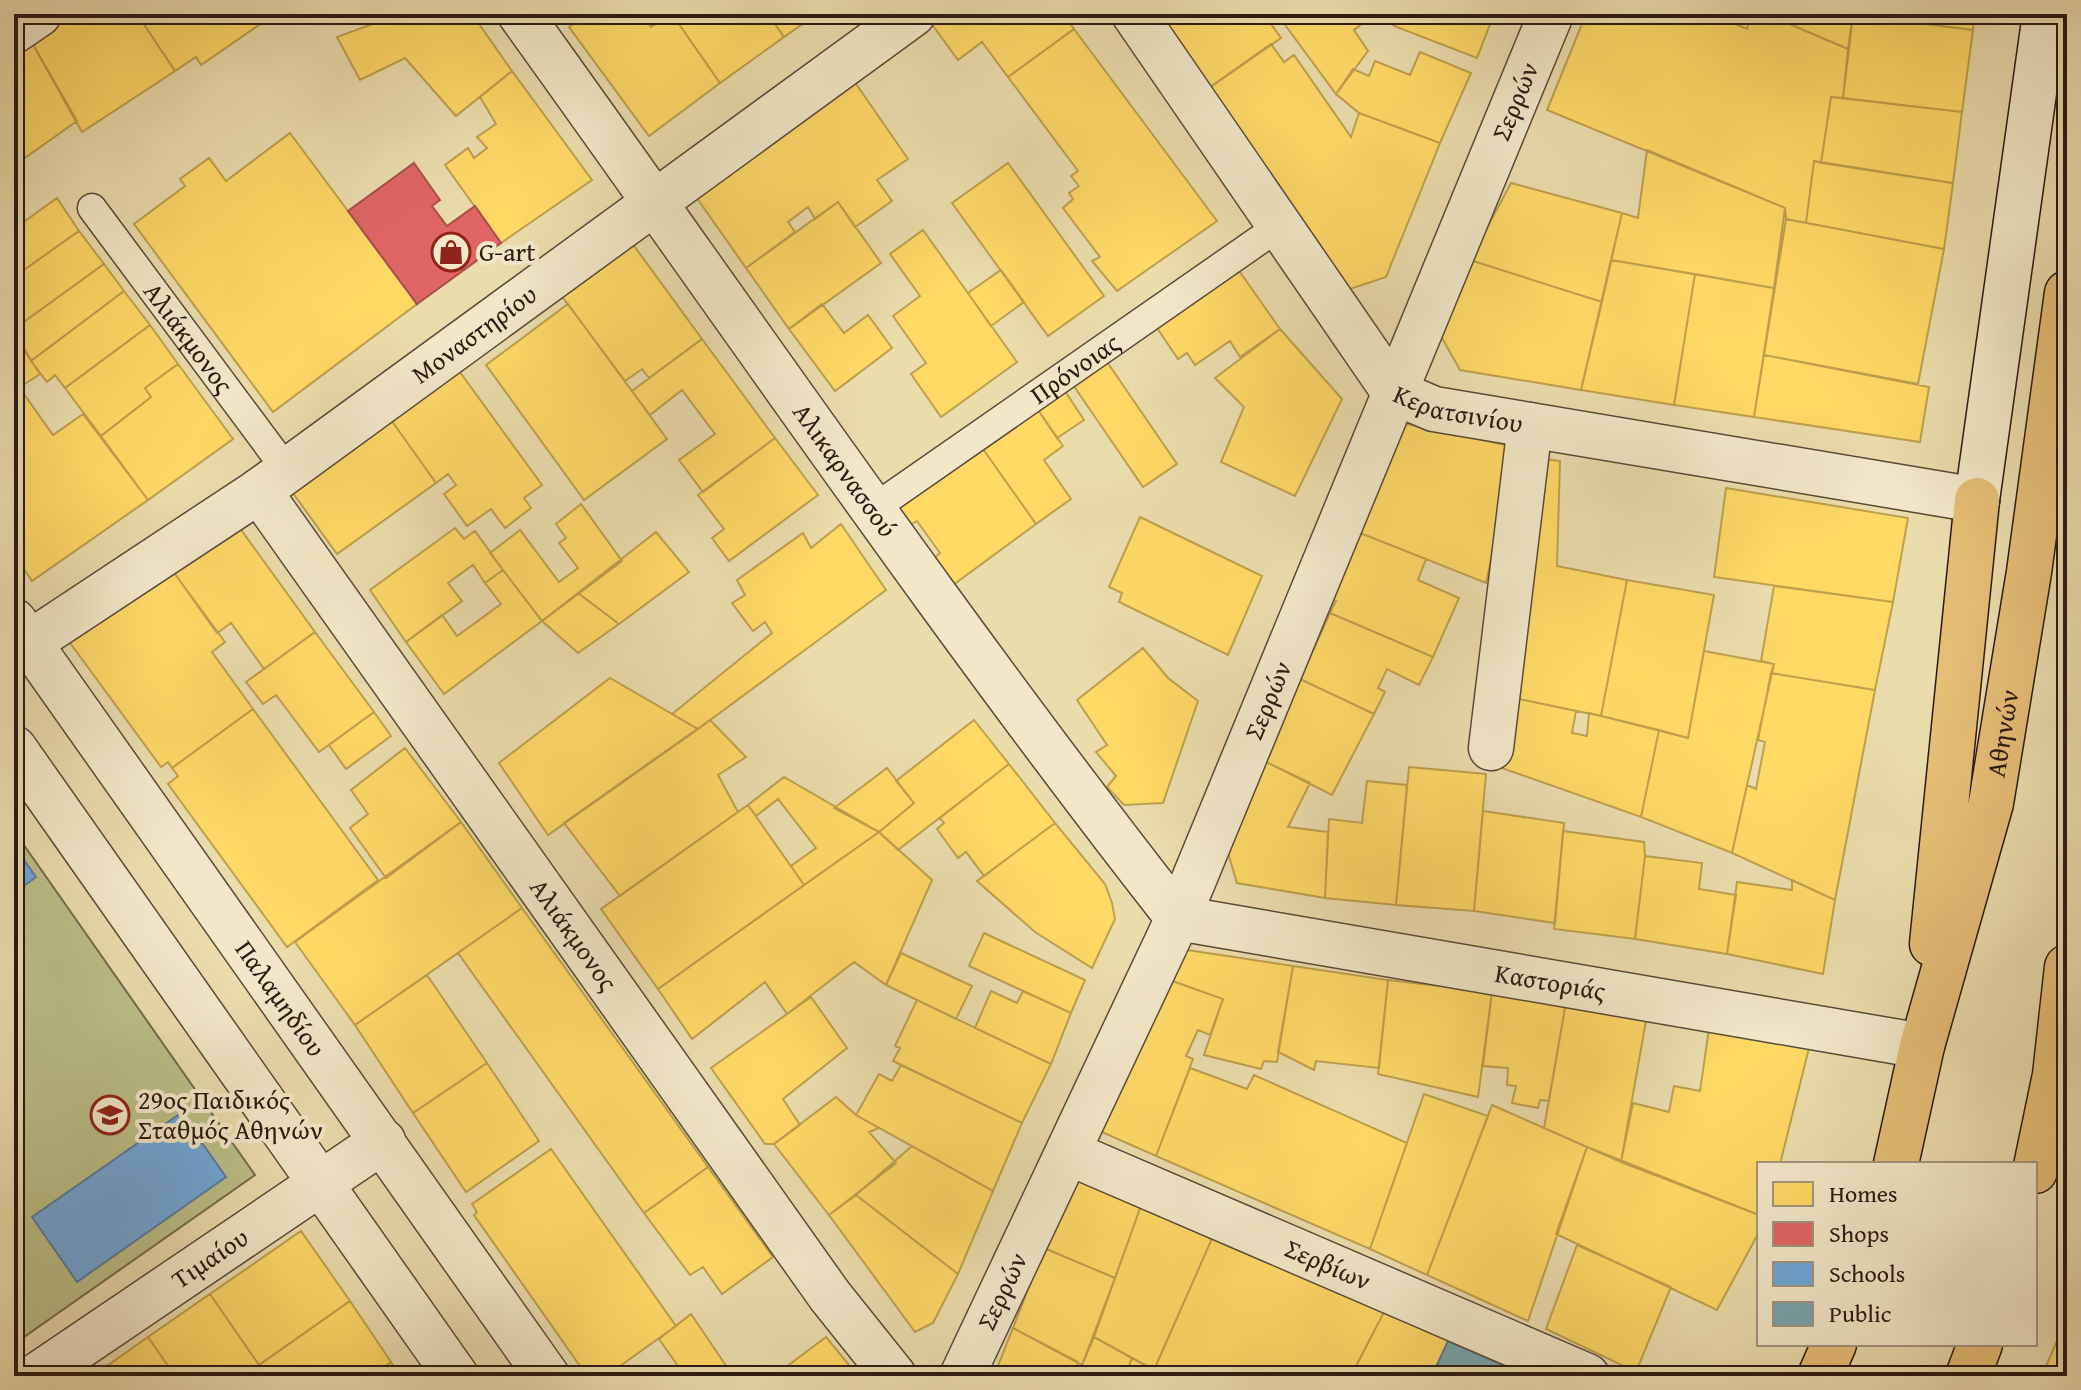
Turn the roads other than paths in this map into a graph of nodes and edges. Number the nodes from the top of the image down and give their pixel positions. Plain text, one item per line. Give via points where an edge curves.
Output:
1 (39, 14) edge
2 (520, 14) edge
3 (913, 14) edge
4 (1134, 14) edge
5 (1551, 14) edge
6 (2045, 14) edge
7 (14, 31) edge
8 (656, 203) junction
9 (92, 208) dead end
10 (1278, 227) junction
11 (2067, 293) edge
12 (1394, 392) junction
13 (1530, 425) junction
14 (272, 480) junction
15 (1977, 500) junction
16 (873, 509) junction
17 (22, 632) edge
18 (14, 748) edge
19 (1491, 748) dead end
20 (1178, 918) junction
21 (2067, 967) edge
22 (1922, 1046) junction
23 (2061, 1077) edge
24 (383, 1141) junction
25 (1069, 1153) junction
26 (1896, 1162) edge
27 (2037, 1164) edge
28 (319, 1182) junction
29 (1833, 1346) edge
30 (1979, 1346) edge
31 (36, 1376) edge
32 (456, 1376) edge
33 (547, 1376) edge
34 (894, 1376) edge
35 (962, 1376) edge
36 (1587, 1376) edge
37 (1820, 1376) edge
38 (1968, 1376) edge

1 - 7 street
2 - 8 street, Αλικαρνασσού
3 - 8 street, Μοναστηρίου
4 - 10 street, Κερατσινίου
5 - 12 street, Σερρών
6 - 15 street
8 - 14 street, Μοναστηρίου
8 - 16 street, Αλικαρνασσού
9 - 14 lane, Αλιάκμονος
10 - 12 street, Κερατσινίου
10 - 16 lane, Πρόνοιας
11 - 22 highway, Αθηνών via 1991,803
12 - 13 street, Κερατσινίου via 1434,409
12 - 20 street, Σερρών
13 - 15 street, Κερατσινίου
13 - 19 street
14 - 17 street, Μοναστηρίου
14 - 34 street, Αλιάκμονος via 830,1296
15 - 22 highway
16 - 20 street, Αλικαρνασσού via 1082,796
17 - 24 street, Παλαμηδίου
18 - 28 street
20 - 22 street, Καστοριάς
20 - 25 street, Σερρών
21 - 23 highway
22 - 26 highway, Αθηνών
23 - 27 highway
24 - 28 street, Τιμαίου
24 - 33 street, Παλαμηδίου
25 - 35 street, Σερρών
25 - 36 street, Σερβίων
28 - 31 street, Τιμαίου
28 - 32 street
29 - 37 highway
30 - 38 highway

